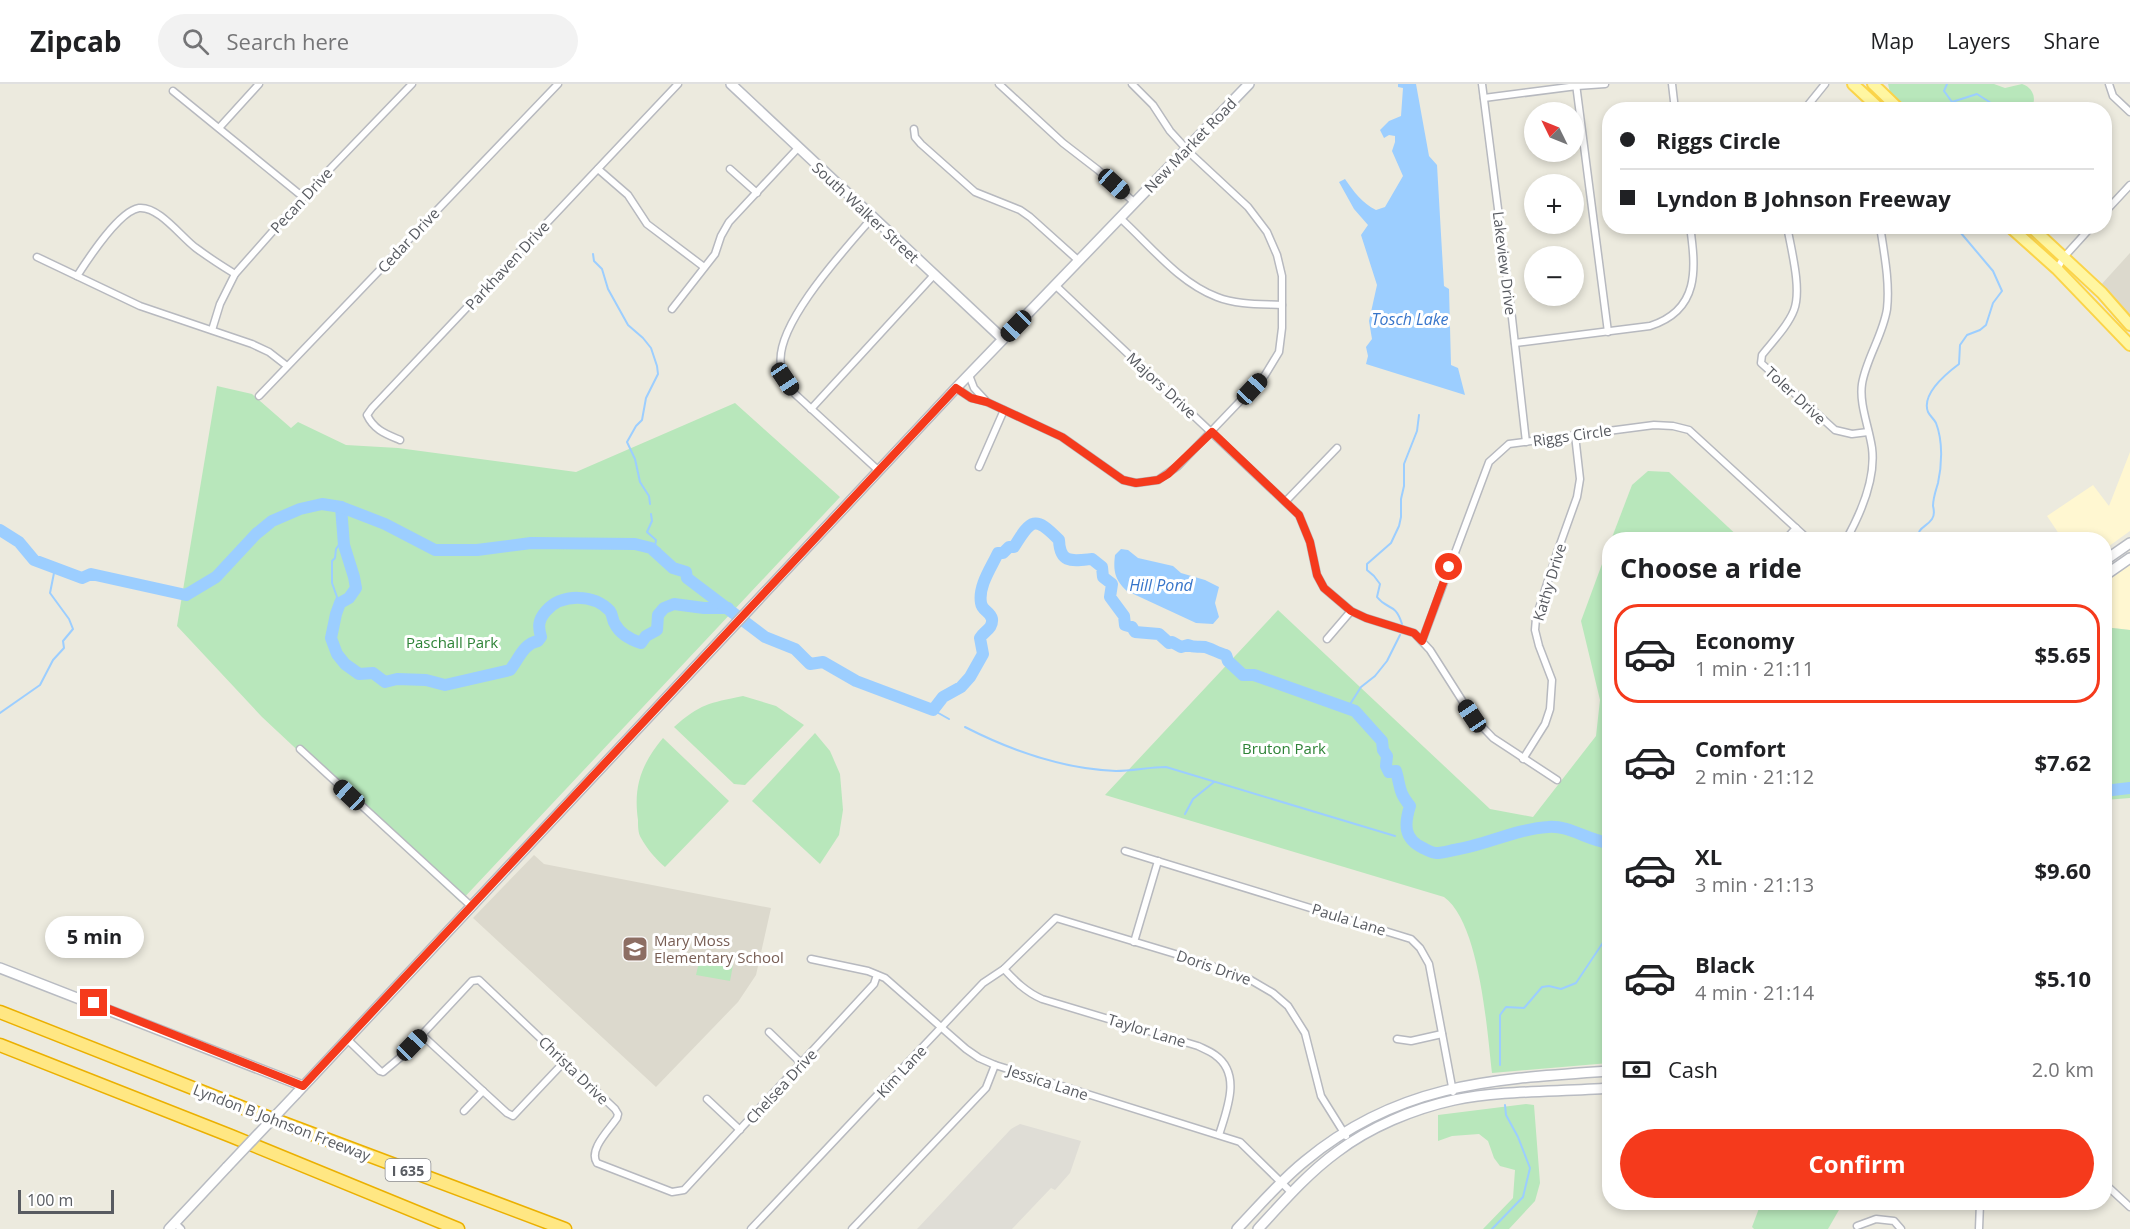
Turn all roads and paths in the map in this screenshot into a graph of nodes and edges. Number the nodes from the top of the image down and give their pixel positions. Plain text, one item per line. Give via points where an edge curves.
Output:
1 (260, 84) edge
2 (412, 84) edge
3 (558, 84) edge
4 (678, 84) edge
5 (731, 84) edge
6 (999, 84) edge
7 (1132, 84) edge
8 (1250, 84) edge
9 (1482, 84) edge
10 (1605, 84) edge
11 (1672, 84) edge
12 (1825, 84) edge
13 (1853, 84) edge
14 (1873, 84) edge
15 (2109, 84) edge
16 (1577, 85) edge
17 (173, 91) dead end
18 (1484, 98) junction
19 (1674, 102) edge
20 (1810, 102) edge
21 (1872, 102) edge
22 (1892, 102) edge
23 (2130, 112) edge
24 (219, 128) junction
25 (914, 129) dead end
26 (798, 148) junction
27 (1187, 149) junction
28 (598, 169) junction
29 (730, 169) dead end
30 (2130, 185) edge
31 (757, 193) junction
32 (303, 197) junction
33 (1135, 203) junction
34 (2112, 204) edge
35 (872, 218) junction
36 (1120, 218) junction
37 (1691, 234) edge
38 (1788, 234) edge
39 (1881, 234) edge
40 (2018, 234) edge
41 (2039, 234) edge
42 (2085, 234) edge
43 (37, 257) dead end
44 (2064, 257) junction
45 (1079, 261) junction
46 (704, 267) junction
47 (2057, 269) junction
48 (235, 274) junction
49 (934, 275) junction
50 (77, 276) junction
51 (1055, 285) junction
52 (1282, 305) junction
53 (672, 309) dead end
54 (2130, 324) edge
55 (212, 330) junction
56 (1608, 332) junction
57 (1003, 339) junction
58 (1515, 344) junction
59 (2130, 345) edge
60 (287, 366) junction
61 (969, 375) junction
62 (956, 388) junction
63 (259, 396) dead end
64 (987, 402) junction
65 (811, 409) junction
66 (1004, 410) junction
67 (1212, 432) junction
68 (1868, 432) junction
69 (1575, 435) junction
70 (400, 440) dead end
71 (1526, 442) junction
72 (1337, 448) dead end
73 (979, 467) dead end
74 (879, 471) junction
75 (1286, 501) junction
76 (1796, 528) junction
77 (1792, 532) edge
78 (1800, 532) edge
79 (1850, 532) edge
80 (2130, 543) edge
81 (2118, 551) junction
82 (2112, 555) edge
83 (2128, 560) edge
84 (2112, 571) edge
85 (1351, 611) junction
86 (1327, 639) dead end
87 (1422, 641) junction
88 (300, 749) dead end
89 (1523, 759) junction
90 (1557, 780) dead end
91 (1125, 851) dead end
92 (1158, 861) junction
93 (471, 906) junction
94 (1056, 918) joint
95 (1134, 942) junction
96 (811, 959) dead end
97 (0, 968) edge
98 (1004, 969) junction
99 (877, 975) junction
100 (0, 1012) edge
101 (942, 1027) junction
102 (769, 1032) dead end
103 (1442, 1034) junction
104 (422, 1035) junction
105 (347, 1039) junction
106 (1397, 1039) dead end
107 (0, 1045) edge
108 (565, 1061) junction
109 (802, 1064) junction
110 (995, 1065) junction
111 (1602, 1072) edge
112 (1557, 1075) junction
113 (303, 1086) junction
114 (1452, 1088) junction
115 (1602, 1089) edge
116 (483, 1091) junction
117 (1558, 1092) junction
118 (707, 1099) dead end
119 (1455, 1100) junction
120 (464, 1111) dead end
121 (740, 1130) junction
122 (1344, 1132) junction
123 (1219, 1134) junction
124 (1351, 1142) junction
125 (1281, 1182) junction
126 (2112, 1190) edge
127 (678, 1192) joint
128 (1292, 1193) junction
129 (2130, 1207) edge
130 (1980, 1210) edge
131 (1857, 1226) dead end
132 (175, 1227) edge
133 (458, 1229) edge
134 (565, 1229) edge
135 (751, 1229) edge
136 (852, 1229) edge
137 (1238, 1229) edge
138 (1258, 1229) edge
139 (1900, 1229) edge
140 (1979, 1229) edge

1 - 24 street
2 - 32 street, Pecan Drive
3 - 60 street, Cedar Drive
4 - 28 street, Parkhaven Drive
5 - 26 street, South Walker Street
6 - 33 street
7 - 27 street via 1158,110
8 - 27 street, New Market Road
9 - 18 street, Lakeview Drive
10 - 16 street
11 - 19 street
12 - 20 street
13 - 21 main road
14 - 22 main road
15 - 23 street via 2113,96
16 - 18 street
16 - 56 street
17 - 24 street
18 - 58 street, Lakeview Drive
24 - 32 street
25 - 45 street via 921,144 975,192 1025,213
26 - 31 street
26 - 35 street, South Walker Street
27 - 33 street, New Market Road
27 - 52 street via 1248,207 1268,232 1282,276
28 - 46 street via 628,195 647,224
28 - 70 street, Parkhaven Drive via 372,408 367,415 372,424
29 - 31 street
30 - 34 street
31 - 46 street via 729,222 715,254
32 - 48 street, Pecan Drive
33 - 36 street, New Market Road
35 - 49 street, South Walker Street
35 - 65 street via 827,270 785,337 780,364 785,379
36 - 45 street, New Market Road
36 - 52 street via 1199,288 1219,298
37 - 56 street via 1695,264 1689,293 1680,308 1655,325
38 - 68 street, Toler Drive via 1796,306 1762,355 1761,363 1835,430
39 - 68 street via 1887,310 1862,385
40 - 47 main road
41 - 44 main road
42 - 44 street
43 - 50 street
44 - 47 street
44 - 54 main road
45 - 51 street, New Market Road
46 - 53 street
47 - 59 main road
48 - 50 street via 190,244 159,215 143,208 132,210 101,240
48 - 55 street, Pecan Drive
49 - 57 street, South Walker Street
49 - 65 street
50 - 55 street via 140,306
51 - 57 street, New Market Road
51 - 67 street, Majors Drive
52 - 67 street via 1279,352 1265,375
55 - 60 street via 269,352
56 - 58 street
57 - 61 street, New Market Road
58 - 71 street, Lakeview Drive
60 - 63 street, Cedar Drive
61 - 62 street, New Market Road
61 - 64 street via 974,388
62 - 64 street
62 - 74 street, New Market Road
64 - 66 street
65 - 74 street
66 - 67 street via 1062,437 1123,480 1136,483 1158,480 1168,474
66 - 73 street
67 - 75 street, Majors Drive
68 - 79 street via 1873,459 1859,516
69 - 71 street, Riggs Circle
69 - 76 street, Riggs Circle via 1653,425 1689,430
69 - 89 street, Kathy Drive via 1580,479 1577,497 1540,604 1535,630 1552,680 1550,709
71 - 87 street, Riggs Circle via 1509,444 1489,462
72 - 75 street
74 - 93 street, New Market Road
75 - 85 street, Majors Drive via 1304,526 1324,588
76 - 77 street
76 - 78 street, Riggs Circle
80 - 81 street
81 - 82 street
81 - 83 street
83 - 84 street
85 - 86 street
85 - 87 street, Majors Drive via 1414,633
87 - 89 street, Majors Drive via 1472,716 1493,738
88 - 93 street
89 - 90 street, Majors Drive
91 - 92 street, Paula Lane
92 - 95 street
92 - 103 street, Paula Lane via 1411,939 1428,964
93 - 105 street, New Market Road
94 - 95 street, Doris Drive
94 - 98 street, Kim Lane
95 - 122 street, Doris Drive via 1249,979 1288,1006 1305,1033 1321,1096
96 - 99 street, Jessica Lane
97 - 113 street
98 - 101 street, Kim Lane via 982,983
98 - 123 street, Taylor Lane via 1042,999 1198,1046 1216,1055 1230,1077 1231,1095
99 - 101 street, Jessica Lane via 892,982
99 - 109 street, Chelsea Drive via 874,984
100 - 134 highway, Lyndon B Johnson Freeway / I 635
101 - 110 street, Jessica Lane via 966,1049
101 - 135 street, Kim Lane
102 - 109 street
103 - 106 street via 1411,1041
103 - 114 street, Paula Lane
104 - 105 street via 383,1072
104 - 108 street, Christa Drive via 476,980
104 - 116 street
105 - 113 street, New Market Road
107 - 133 highway, Lyndon B Johnson Freeway / I 635
108 - 116 street via 513,1116
108 - 127 street, Christa Drive via 618,1114 595,1150 595,1161
109 - 121 street, Chelsea Drive
110 - 123 street, Jessica Lane
110 - 136 street via 986,1088
111 - 112 street
112 - 114 street
112 - 117 street
113 - 132 street, New Market Road, bridge
114 - 119 street, Paula Lane
114 - 122 street via 1402,1103
115 - 117 street
116 - 120 street
117 - 119 street
118 - 121 street
119 - 124 street via 1416,1110
121 - 127 street, Chelsea Drive
122 - 124 street, Doris Drive
122 - 125 street
123 - 125 street, Jessica Lane via 1240,1142
124 - 128 street
125 - 128 street, Jessica Lane
125 - 137 street
126 - 129 street
128 - 138 street
130 - 140 street
131 - 139 street via 1876,1219 1894,1221

